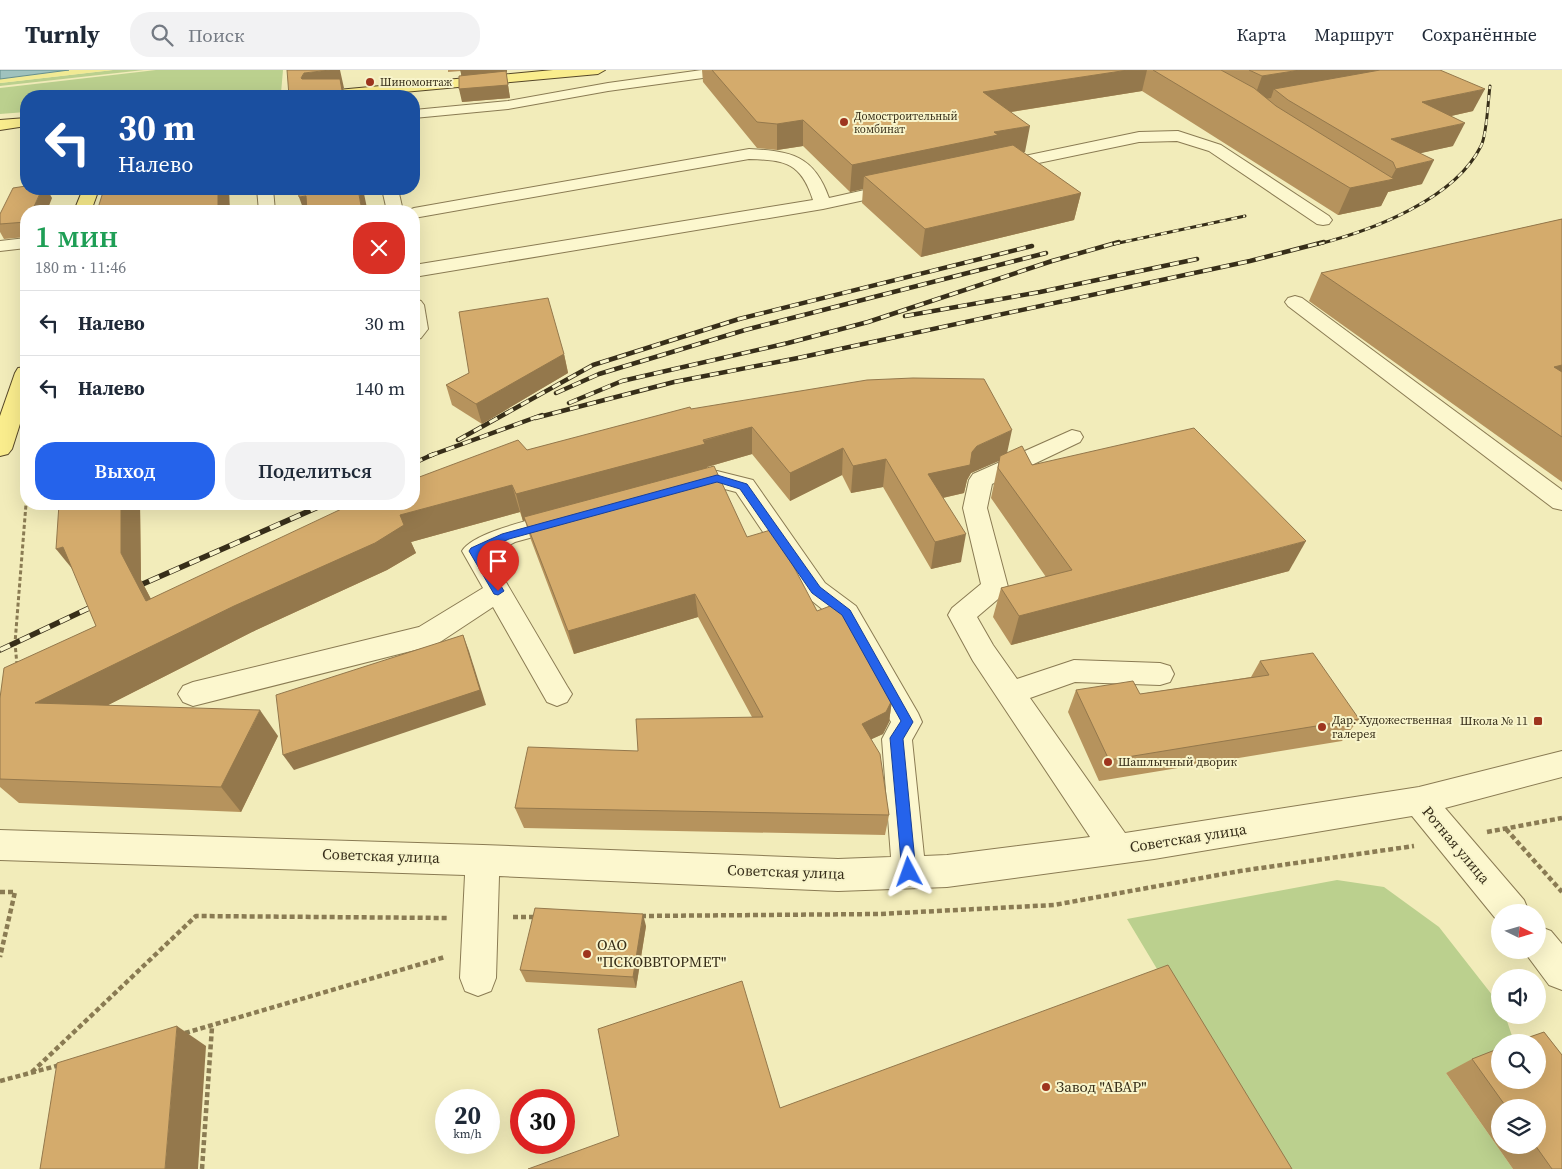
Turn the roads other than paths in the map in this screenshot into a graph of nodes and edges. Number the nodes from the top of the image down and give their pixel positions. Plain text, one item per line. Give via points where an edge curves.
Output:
1 (598, 70) edge
2 (732, 70) edge
3 (412, 90) edge
4 (420, 113) edge
5 (20, 123) edge
6 (0, 125) edge
7 (978, 171) edge
8 (919, 183) edge
9 (822, 204) junction
10 (420, 212) edge
11 (1323, 220) dead end
12 (20, 244) edge
13 (0, 246) edge
14 (420, 270) edge
15 (1295, 302) dead end
16 (20, 390) edge
17 (1072, 437) dead end
18 (0, 449) edge
19 (660, 494) edge
20 (1562, 502) edge
21 (592, 513) edge
22 (498, 591) junction
23 (1160, 674) dead end
24 (1011, 693) junction
25 (193, 694) dead end
26 (557, 694) dead end
27 (1562, 764) edge
28 (1419, 801) junction
29 (0, 845) edge
30 (1117, 849) junction
31 (483, 860) junction
32 (909, 872) junction
33 (1505, 904) edge
34 (480, 948) road end
35 (1546, 953) edge
36 (1562, 972) edge

1 - 3 main road
2 - 4 street via 508,105
5 - 6 main road
7 - 11 street via 1139,137 1178,136 1215,148
8 - 9 street
9 - 10 street via 818,187 799,161 777,155 749,154
9 - 14 street
12 - 13 street
15 - 20 street
16 - 18 main road
17 - 24 street via 981,480 975,508 995,587 962,615
19 - 32 street via 717,479 744,486 816,590 846,612 907,722 896,738
21 - 22 street via 506,536 475,551
22 - 25 street via 427,636
22 - 26 street
23 - 24 street via 1074,671
24 - 30 street
27 - 28 street, Советская улица
28 - 30 street, Советская улица
28 - 33 street, Ротная улица
29 - 31 street, Советская улица
30 - 32 street, Советская улица
31 - 32 street, Советская улица via 838,875
31 - 34 street
35 - 36 street

